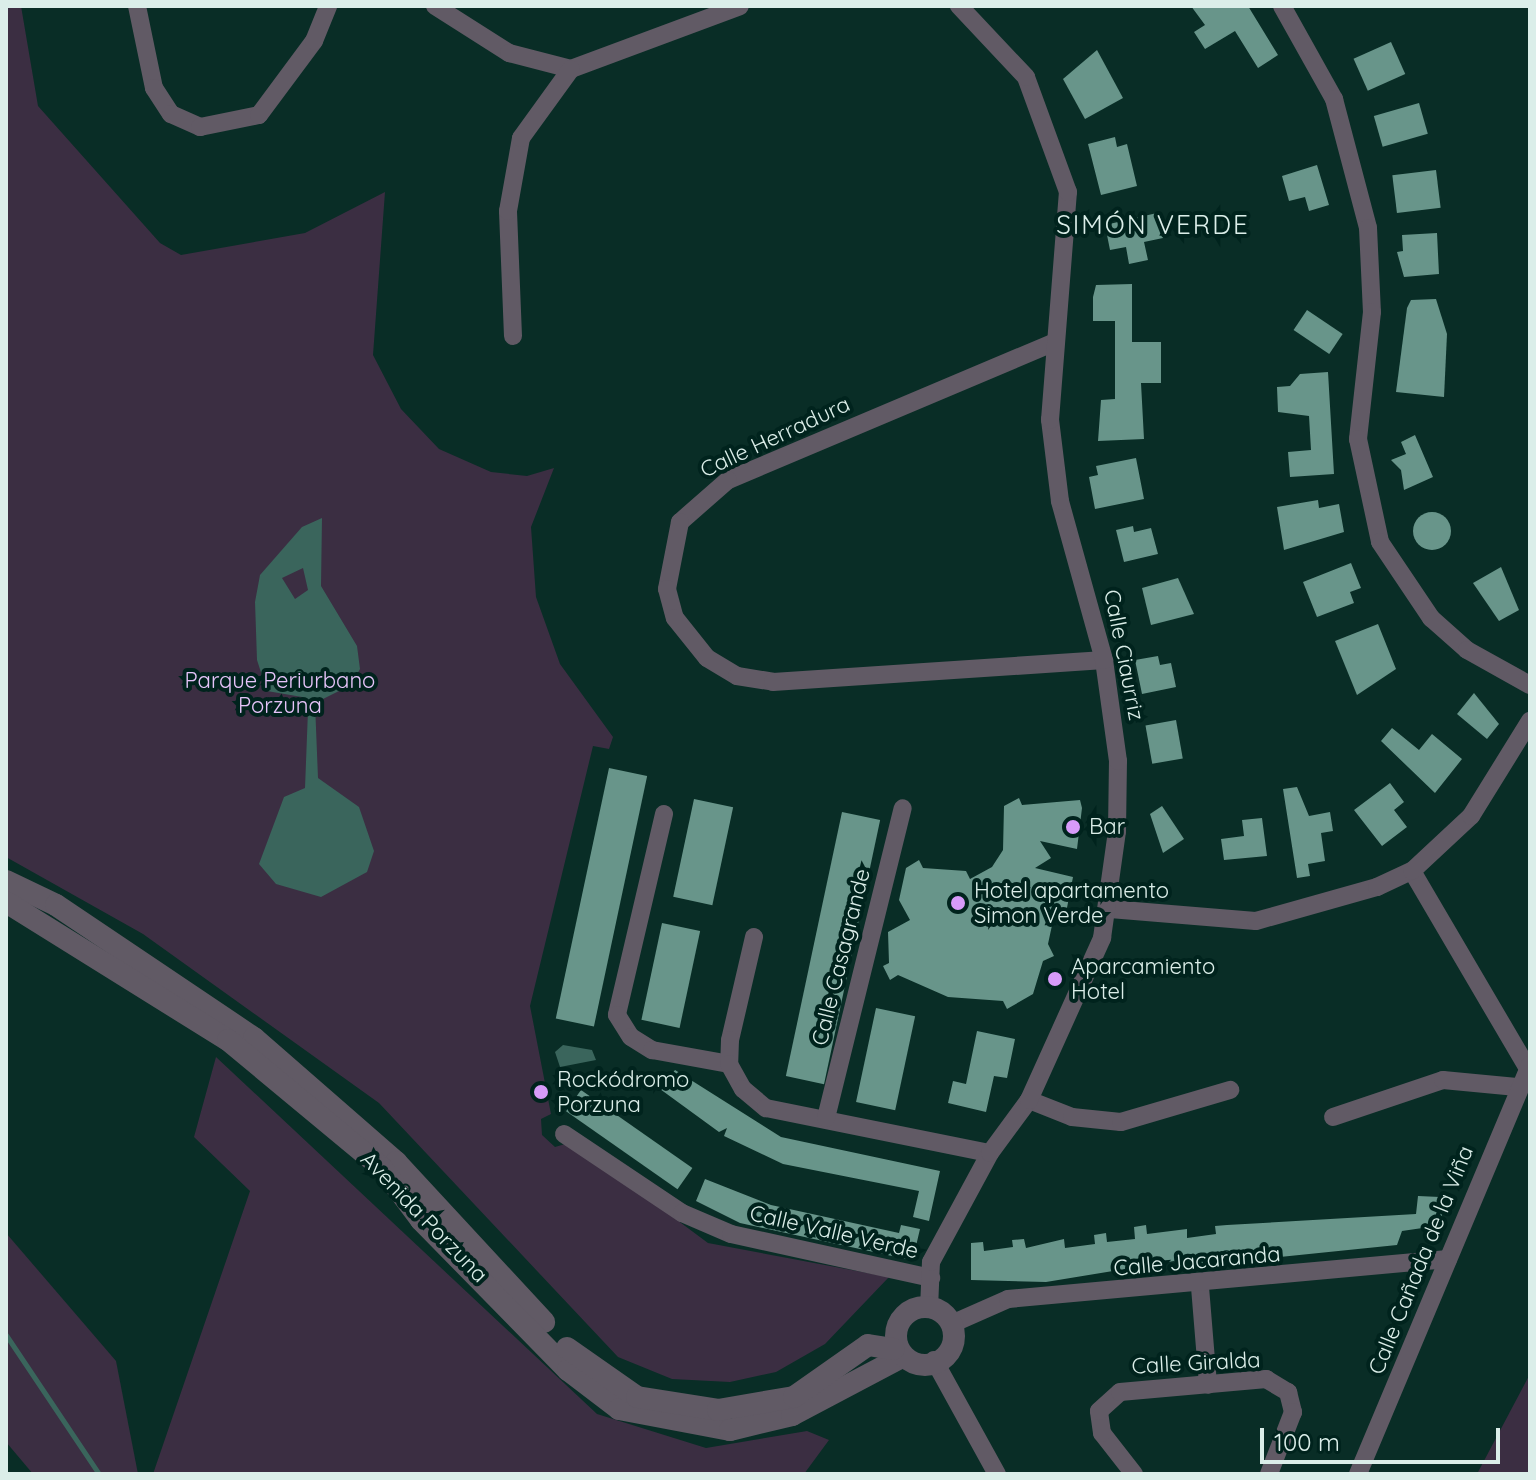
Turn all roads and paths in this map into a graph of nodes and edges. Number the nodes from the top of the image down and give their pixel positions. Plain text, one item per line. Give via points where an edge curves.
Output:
1 (137, 6) edge
2 (328, 6) edge
3 (435, 6) edge
4 (740, 6) edge
5 (959, 6) edge
6 (1282, 6) edge
7 (571, 69) junction
8 (513, 336) dead end
9 (1055, 342) junction
10 (1104, 660) junction
11 (1530, 685) edge
12 (1530, 721) edge
13 (903, 808) dead end
14 (664, 814) dead end
15 (1412, 871) junction
16 (6, 881) edge
17 (6, 902) edge
18 (1110, 909) junction
19 (754, 937) dead end
20 (729, 1064) junction
21 (1529, 1066) edge
22 (1517, 1087) junction
23 (1230, 1090) dead end
24 (1029, 1100) junction
25 (1333, 1117) dead end
26 (826, 1118) junction
27 (564, 1134) dead end
28 (990, 1153) junction
29 (1448, 1259) junction
30 (931, 1278) junction
31 (1200, 1287) junction
32 (929, 1309) junction
33 (956, 1322) junction
34 (897, 1353) junction
35 (934, 1360) junction
36 (1208, 1385) junction
37 (997, 1474) edge
38 (1134, 1474) edge
39 (1269, 1474) edge
40 (1358, 1474) edge

1 - 2 street via 154,88 171,114 200,127 259,115 314,41
3 - 7 street via 509,53
4 - 7 street
5 - 9 street, Calle Ciaurriz via 1026,77 1059,153 1070,232
6 - 11 street via 1334,99 1368,228 1372,312 1358,439 1380,542 1431,618 1467,650
7 - 8 street via 521,138 508,211
9 - 10 street, Calle Ciaurriz via 1053,461
9 - 10 street, Calle Herradura via 714,488 680,522 667,589 675,618 707,658 737,676 773,682
10 - 18 street, Calle Ciaurriz via 1118,761
12 - 15 street via 1471,816
13 - 26 street, Calle Casagrande
14 - 20 street via 617,1015 652,1050
15 - 18 street via 1282,918 1225,922
15 - 21 street
16 - 34 street, Avenida Porzuna via 56,905 266,1048 396,1162 576,1358 637,1397 675,1407 755,1406 794,1397 868,1345
17 - 34 street, Avenida Porzuna via 228,1040 382,1168 421,1220 568,1370 619,1409 730,1430 792,1415
18 - 24 street, Calle Ciaurriz
19 - 20 street
20 - 26 street via 766,1108
21 - 22 street, Calle Cañada de la Viña
22 - 25 street via 1443,1080
22 - 29 street, Calle Cañada de la Viña
23 - 24 street via 1121,1122 1072,1117
24 - 28 street, Calle Ciaurriz
26 - 28 street
27 - 30 street, Calle Valle Verde via 682,1213 731,1234
28 - 30 street, Calle Ciaurriz via 931,1262
29 - 31 street, Calle Jacaranda
29 - 40 street, Calle Cañada de la Viña
30 - 32 street, Calle Ciaurriz
31 - 33 street, Calle Jacaranda via 1008,1299
31 - 36 street
32 - 33 street
32 - 34 street via 901,1323
33 - 35 street via 955,1340
34 - 35 street
35 - 37 street
36 - 38 street, Calle Giralda via 1120,1392 1099,1411 1102,1433
36 - 39 street, Calle Giralda via 1266,1379 1288,1392 1293,1412

